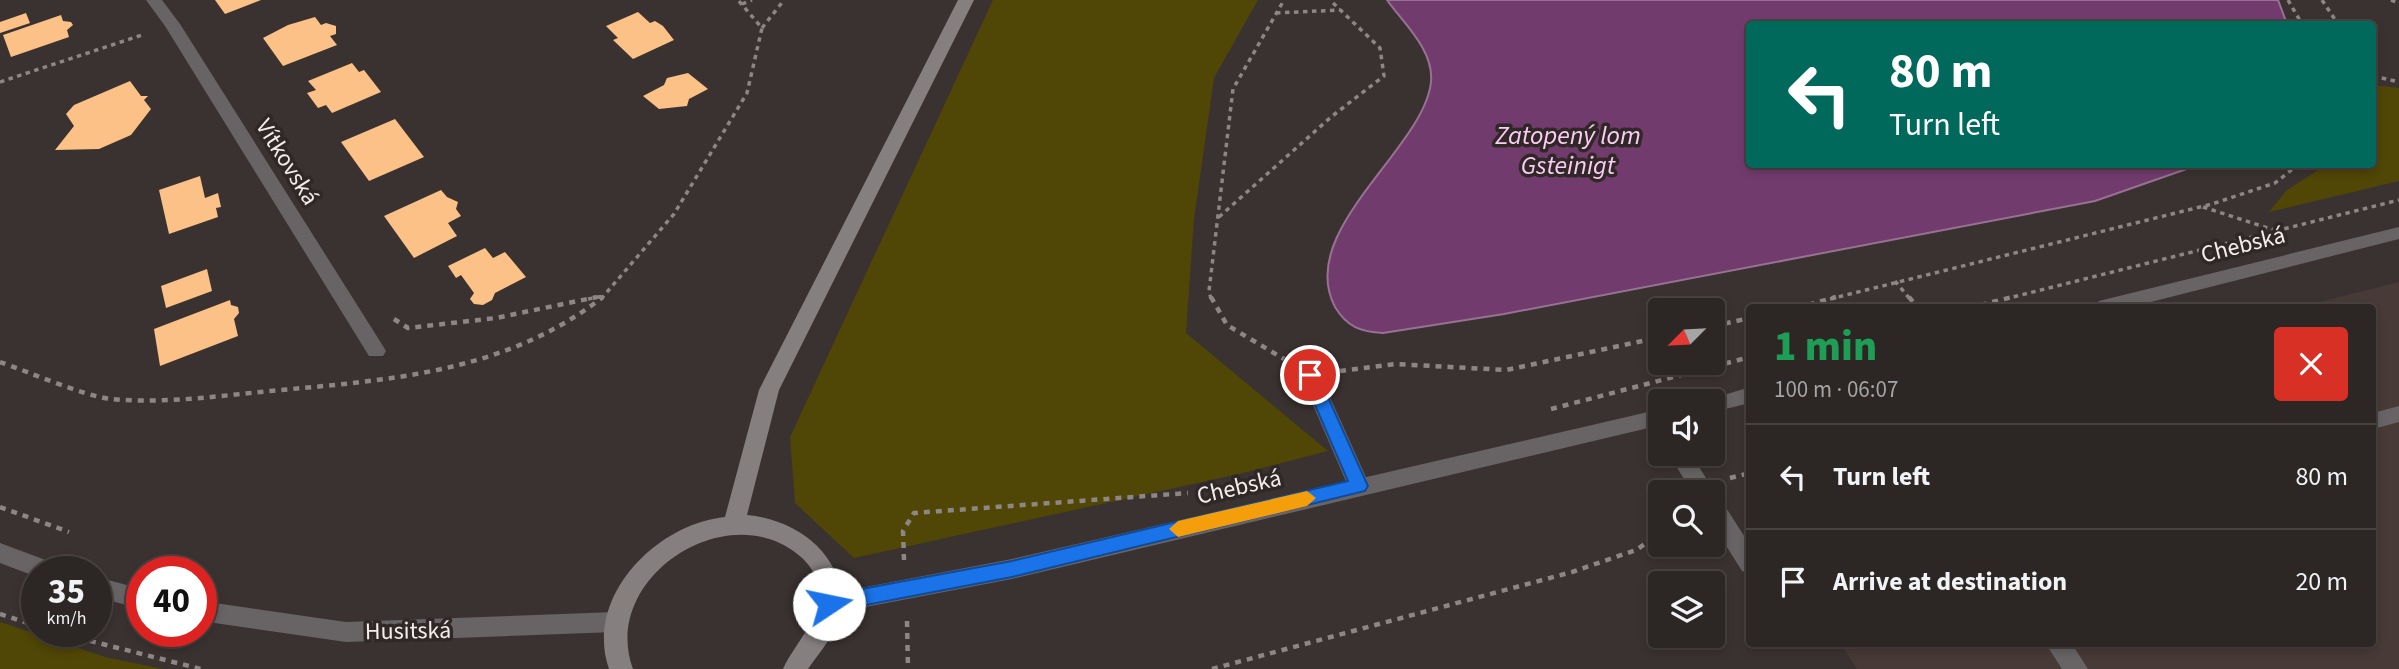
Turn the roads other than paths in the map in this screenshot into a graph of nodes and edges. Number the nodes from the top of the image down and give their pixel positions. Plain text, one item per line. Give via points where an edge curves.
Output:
1 (154, 0) edge
2 (967, 0) edge
3 (2399, 233) edge
4 (2115, 304) edge
5 (376, 351) dead end
6 (1310, 375) road end
7 (1746, 396) edge
8 (1725, 401) edge
9 (2399, 414) edge
10 (2376, 420) edge
11 (1648, 423) edge
12 (1359, 486) junction
13 (734, 523) junction
14 (1725, 525) edge
15 (0, 553) edge
16 (1746, 558) edge
17 (21, 561) edge
18 (829, 604) junction
19 (217, 613) edge
20 (615, 622) junction
21 (2060, 647) edge
22 (621, 669) edge
23 (795, 669) edge
24 (2076, 669) edge

1 - 5 street, Vítkovská
2 - 13 main road via 769,390
3 - 4 street, Chebská
6 - 12 street
7 - 8 street
9 - 10 street
11 - 12 street, Chebská
12 - 18 street, Chebská via 1012,569
13 - 18 main road via 761,523 804,541 828,580
13 - 20 main road via 708,528 658,555 624,597
14 - 16 street
15 - 17 street
18 - 23 main road via 822,630
19 - 20 street, Husitská via 346,632
20 - 22 main road via 614,645
21 - 24 street

